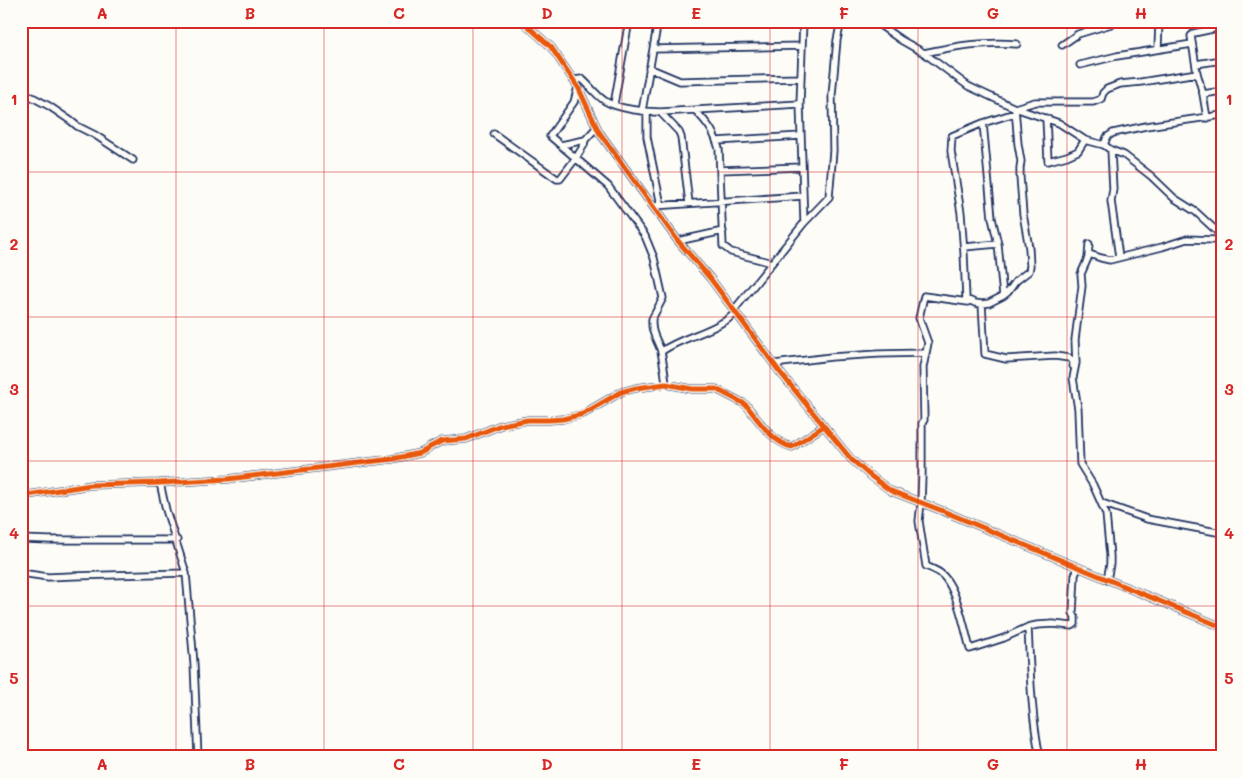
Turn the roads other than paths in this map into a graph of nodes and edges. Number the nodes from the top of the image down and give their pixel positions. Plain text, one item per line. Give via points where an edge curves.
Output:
1 (522, 21) edge
2 (629, 21) edge
3 (658, 21) edge
4 (803, 21) edge
5 (841, 21) edge
6 (874, 21) edge
7 (1127, 21) edge
8 (1146, 21) edge
9 (1158, 22) edge
10 (1222, 26) edge
11 (1018, 44) dead end
12 (1192, 44) junction
13 (1062, 45) dead end
14 (802, 46) junction
15 (653, 49) junction
16 (1158, 50) junction
17 (924, 53) junction
18 (1222, 60) edge
19 (1196, 64) junction
20 (1080, 65) dead end
21 (650, 68) junction
22 (1197, 73) junction
23 (801, 78) junction
24 (573, 80) junction
25 (578, 87) junction
26 (21, 91) edge
27 (1222, 91) edge
28 (1203, 94) junction
29 (614, 104) junction
30 (800, 104) junction
31 (695, 110) junction
32 (1015, 110) junction
33 (644, 111) junction
34 (660, 112) junction
35 (1222, 116) edge
36 (1046, 118) junction
37 (1207, 118) junction
38 (983, 123) junction
39 (597, 127) junction
40 (494, 134) dead end
41 (801, 136) junction
42 (584, 140) junction
43 (1085, 140) junction
44 (717, 141) junction
45 (1104, 145) junction
46 (561, 146) junction
47 (1110, 150) junction
48 (576, 158) junction
49 (133, 160) dead end
50 (802, 166) junction
51 (720, 170) junction
52 (803, 196) junction
53 (722, 201) junction
54 (689, 203) junction
55 (661, 205) junction
56 (653, 206) junction
57 (804, 223) junction
58 (723, 231) junction
59 (1222, 236) edge
60 (678, 241) junction
61 (998, 244) junction
62 (1089, 244) dead end
63 (964, 247) junction
64 (1222, 247) edge
65 (1089, 254) junction
66 (1119, 256) junction
67 (772, 263) junction
68 (1003, 296) junction
69 (978, 303) junction
70 (735, 311) junction
71 (661, 352) junction
72 (926, 354) junction
73 (774, 364) junction
74 (1073, 378) junction
75 (666, 384) junction
76 (824, 426) junction
77 (160, 483) junction
78 (21, 496) edge
79 (921, 503) junction
80 (1102, 503) junction
81 (1222, 533) edge
82 (21, 538) edge
83 (177, 540) junction
84 (1078, 568) junction
85 (21, 572) edge
86 (186, 572) junction
87 (1107, 580) junction
88 (1028, 627) junction
89 (1222, 628) edge
90 (198, 757) edge
91 (1040, 757) edge

1 - 24 street via 551,47
2 - 29 street
3 - 15 street
4 - 14 street
5 - 57 street via 832,94 833,152 828,197
6 - 17 street
7 - 13 street via 1078,34
8 - 9 street
9 - 16 street
10 - 12 street via 1194,33
11 - 17 street via 985,42
12 - 16 street
12 - 19 street
14 - 15 street
14 - 23 street
15 - 21 street
16 - 20 street
17 - 32 street via 968,86
18 - 19 street
19 - 22 street
21 - 23 street via 680,81
21 - 33 street
22 - 28 street
22 - 32 street via 1120,84 1107,89 1102,98 1093,102 1035,102
23 - 30 street
24 - 25 street
24 - 29 street via 582,79 606,101
25 - 39 street
25 - 46 street via 574,102 550,135
26 - 49 street
27 - 28 street
28 - 37 street
29 - 33 street
30 - 31 street
30 - 41 street
31 - 34 street
31 - 44 street via 709,125
32 - 36 street
32 - 38 street
32 - 68 street via 1030,266 1029,271
33 - 34 street
33 - 55 street
34 - 54 street via 681,137
35 - 37 street
36 - 43 street via 1059,122
36 - 43 street via 1048,161 1078,151
37 - 45 street via 1113,134 1107,137
38 - 61 street via 992,218
38 - 63 street via 952,136 951,151
39 - 42 street
39 - 56 street
40 - 48 street via 557,179 562,178
41 - 44 street
41 - 50 street
42 - 46 street
42 - 48 street
43 - 45 street
44 - 51 street
45 - 47 street
46 - 48 street
47 - 59 street via 1124,154
47 - 66 street via 1111,201
48 - 71 street via 608,186 645,236 654,258 663,298 652,319
50 - 51 street
50 - 52 street
51 - 53 street
52 - 53 street
52 - 57 street
53 - 54 street
53 - 58 street
54 - 55 street
55 - 56 street
56 - 60 street
57 - 67 street
58 - 60 street
58 - 67 street via 723,246 727,250
60 - 70 street
61 - 63 street
61 - 68 street
62 - 65 street
63 - 69 street via 966,299
64 - 66 street via 1215,240 1187,239
65 - 66 street via 1110,260
65 - 74 street via 1081,274
67 - 70 street
68 - 69 street via 989,303
69 - 72 street via 924,296 919,318 928,343
69 - 74 street via 985,354 1006,359 1069,358 1073,361
70 - 71 street via 725,322 673,343
70 - 73 street
71 - 75 street
72 - 73 street via 831,357
72 - 79 street via 923,367
73 - 76 street
74 - 80 street via 1080,464
75 - 76 street via 722,392 743,403 765,430 786,446 792,447
75 - 77 street via 630,389 583,414 501,425 466,439 442,441 420,453 392,459 228,479
76 - 79 street via 868,474 891,491
77 - 78 street via 91,485
77 - 83 street
79 - 84 street
79 - 88 street via 919,521 926,566 948,581 970,649
80 - 81 street via 1147,520
80 - 87 street via 1110,540
82 - 83 street
83 - 86 street
84 - 87 street
84 - 88 street via 1072,613 1075,624
85 - 86 street via 57,577
86 - 90 street
87 - 89 street
88 - 91 street

